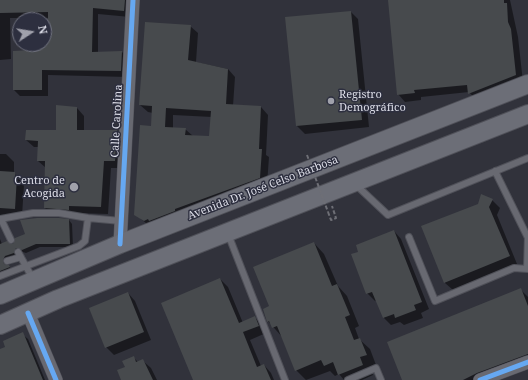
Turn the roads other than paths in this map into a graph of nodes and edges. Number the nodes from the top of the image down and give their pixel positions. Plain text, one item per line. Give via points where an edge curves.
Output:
1 (133, 0) edge
2 (528, 84) edge
3 (528, 114) edge
4 (528, 158) edge
5 (495, 171) junction
6 (353, 183) junction
7 (88, 218) junction
8 (0, 219) edge
9 (122, 221) junction
10 (3, 229) edge
11 (528, 232) edge
12 (227, 233) junction
13 (409, 238) dead end
14 (528, 238) edge
15 (11, 240) dead end
16 (120, 244) junction
17 (63, 260) junction
18 (7, 261) dead end
19 (527, 269) edge
20 (29, 273) junction
21 (0, 276) edge
22 (0, 295) edge
23 (58, 299) junction
24 (28, 313) junction
25 (0, 325) edge
26 (528, 362) edge
27 (56, 380) edge
28 (285, 380) edge
29 (348, 380) edge
30 (381, 380) edge
31 (480, 380) edge

1 - 9 street, Calle Carolina
2 - 16 main road, Avenida Dr. José Celso Barbosa
3 - 6 main road
4 - 5 lane
5 - 6 lane via 388,215
5 - 14 lane
6 - 12 main road
7 - 8 lane via 59,213 32,213
7 - 9 lane
7 - 17 lane via 85,241
8 - 10 lane
9 - 16 street, Calle Carolina
10 - 15 lane
11 - 14 lane
12 - 23 main road
12 - 28 lane
13 - 19 lane via 435,301 514,268
14 - 19 lane
16 - 17 main road, Avenida Dr. José Celso Barbosa
16 - 23 main road via 120,258 116,264 85,280
17 - 20 main road, Avenida Dr. José Celso Barbosa
18 - 20 lane via 19,254
20 - 21 lane
20 - 22 main road, Avenida Dr. José Celso Barbosa
23 - 24 main road
24 - 25 main road
24 - 27 street
26 - 31 street
29 - 30 lane via 376,368

